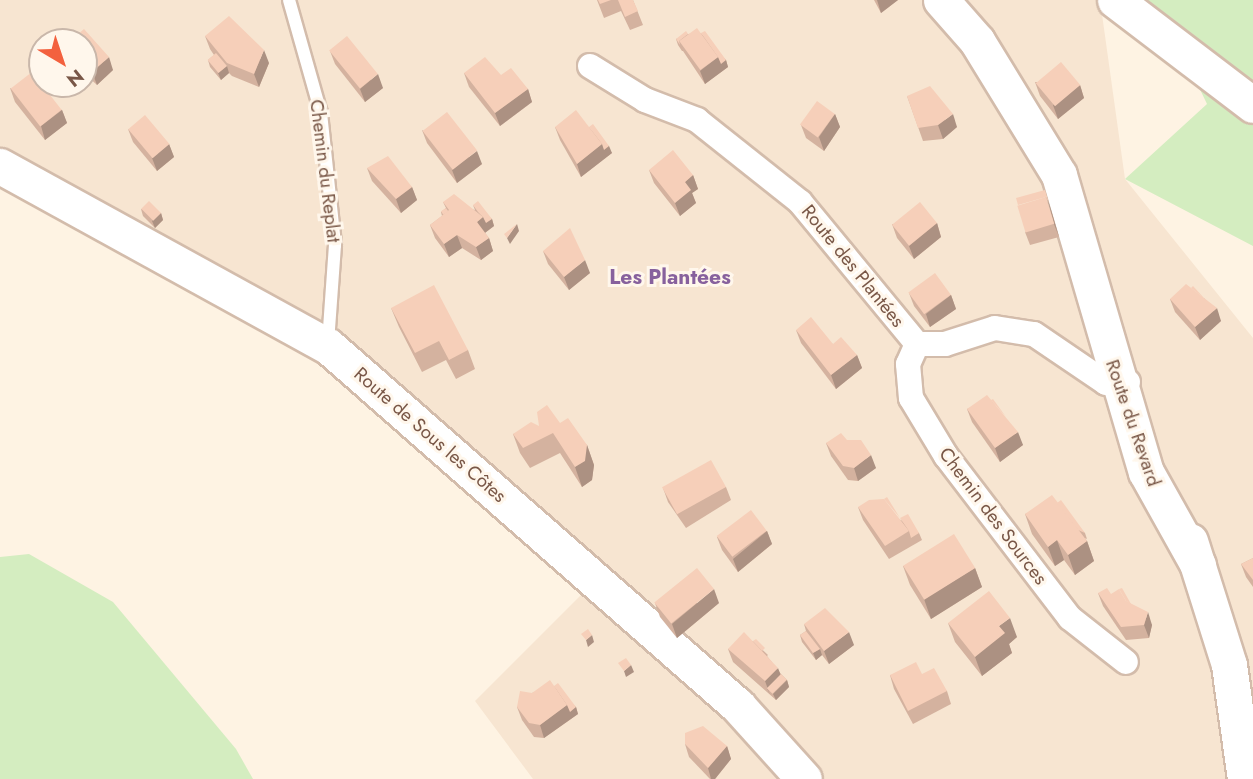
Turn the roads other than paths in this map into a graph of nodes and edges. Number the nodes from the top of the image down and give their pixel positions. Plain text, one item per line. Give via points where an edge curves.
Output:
1 (289, 0) edge
2 (941, 0) edge
3 (960, 0) edge
4 (1115, 0) edge
5 (977, 41) junction
6 (590, 66) dead end
7 (1253, 105) edge
8 (0, 166) edge
9 (917, 344) junction
10 (328, 346) junction
11 (1126, 383) junction
12 (1126, 662) dead end
13 (1248, 730) edge
14 (804, 779) edge
15 (1245, 779) edge

1 - 10 lane, Chemin du Replat via 321,113 335,246
2 - 5 street, Route du Revard
3 - 5 street, Route du Revard
4 - 7 street
5 - 11 street, Route du Revard via 1059,175
6 - 9 street, Route des Plantées via 645,100 697,120 800,202
8 - 10 street, Route de Sous les Côtes
9 - 11 street, Route des Plantées via 945,344 995,328 1034,334
9 - 12 street, Chemin des Sources via 908,364 911,398 946,456 1070,618
10 - 14 street, Route de Sous les Côtes via 738,706
11 - 13 street, Route du Revard via 1146,472 1198,565
13 - 15 street, Route du Revard

